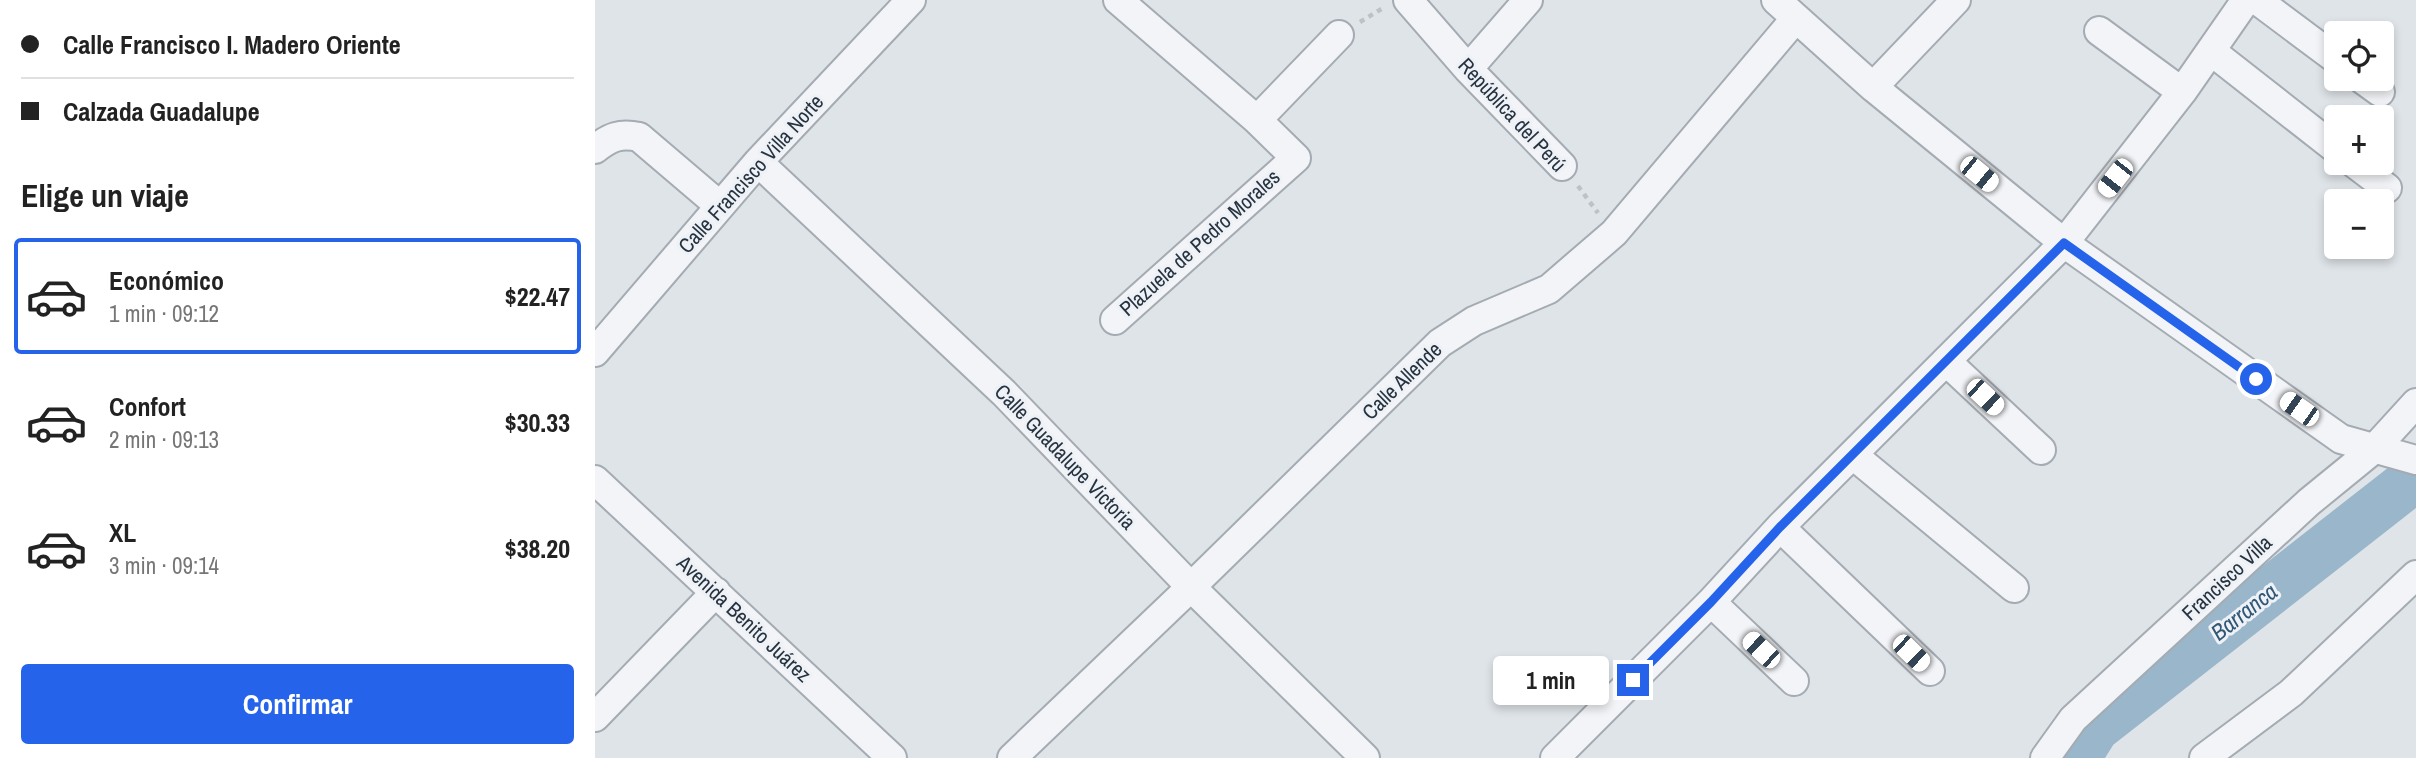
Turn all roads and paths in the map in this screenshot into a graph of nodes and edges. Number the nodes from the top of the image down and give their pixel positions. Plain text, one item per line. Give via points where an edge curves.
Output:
1 (911, 0) edge
2 (1118, 0) edge
3 (1528, 0) edge
4 (1956, 0) edge
5 (2246, 0) edge
6 (2257, 0) edge
7 (1396, 4) edge
8 (1786, 9) edge
9 (2099, 31) dead end
10 (1339, 35) joint
11 (2324, 50) edge
12 (2211, 51) junction
13 (1468, 69) junction
14 (1873, 87) junction
15 (2182, 92) junction
16 (1257, 120) junction
17 (2324, 140) edge
18 (595, 149) edge
19 (758, 162) junction
20 (1562, 166) joint
21 (2370, 175) edge
22 (2387, 188) dead end
23 (720, 206) junction
24 (1613, 233) junction
25 (2064, 243) junction
26 (1115, 320) dead end
27 (595, 352) edge
28 (1947, 362) junction
29 (2416, 403) edge
30 (2374, 449) junction
31 (2041, 450) dead end
32 (1853, 455) junction
33 (2411, 458) edge
34 (595, 480) edge
35 (1780, 527) junction
36 (2416, 575) edge
37 (1191, 587) junction
38 (2014, 588) dead end
39 (716, 592) junction
40 (1711, 602) junction
41 (1930, 671) dead end
42 (1794, 681) dead end
43 (595, 718) edge
44 (1015, 757) edge
45 (892, 758) edge
46 (1365, 758) edge
47 (1555, 758) edge
48 (2045, 758) edge
49 (2204, 758) edge

1 - 19 street, Calle Francisco Villa Norte
2 - 16 street, Plazuela de Pedro Morales
3 - 13 street
4 - 14 street
5 - 12 street
6 - 11 street
7 - 10 path
7 - 13 street, República del Perú
8 - 14 street
8 - 24 street, Calle Allende
9 - 15 street
10 - 16 street
12 - 15 street
12 - 17 street
13 - 20 street, República del Perú
14 - 25 street
15 - 25 street
16 - 26 street, Plazuela de Pedro Morales via 1296,158
18 - 23 street via 624,134 639,137
19 - 23 street, Calle Francisco Villa Norte
19 - 37 street, Calle Guadalupe Victoria via 1004,393
20 - 24 path, República del Perú
21 - 22 street
23 - 27 street, Calle Francisco Villa Norte
24 - 37 street, Calle Allende via 1549,289 1474,321 1440,343
25 - 28 street
25 - 30 street via 2341,439
28 - 31 street
28 - 32 street
29 - 30 street, Francisco Villa
30 - 33 street
30 - 48 street, Francisco Villa via 2309,502 2073,719
32 - 35 street
32 - 38 street
34 - 39 street, Avenida Benito Juárez
35 - 40 street
35 - 41 street
36 - 49 street via 2291,692
37 - 44 street, Calle Allende
37 - 46 street, Calle Guadalupe Victoria
39 - 43 street
39 - 45 street, Avenida Benito Juárez
40 - 42 street
40 - 47 street

